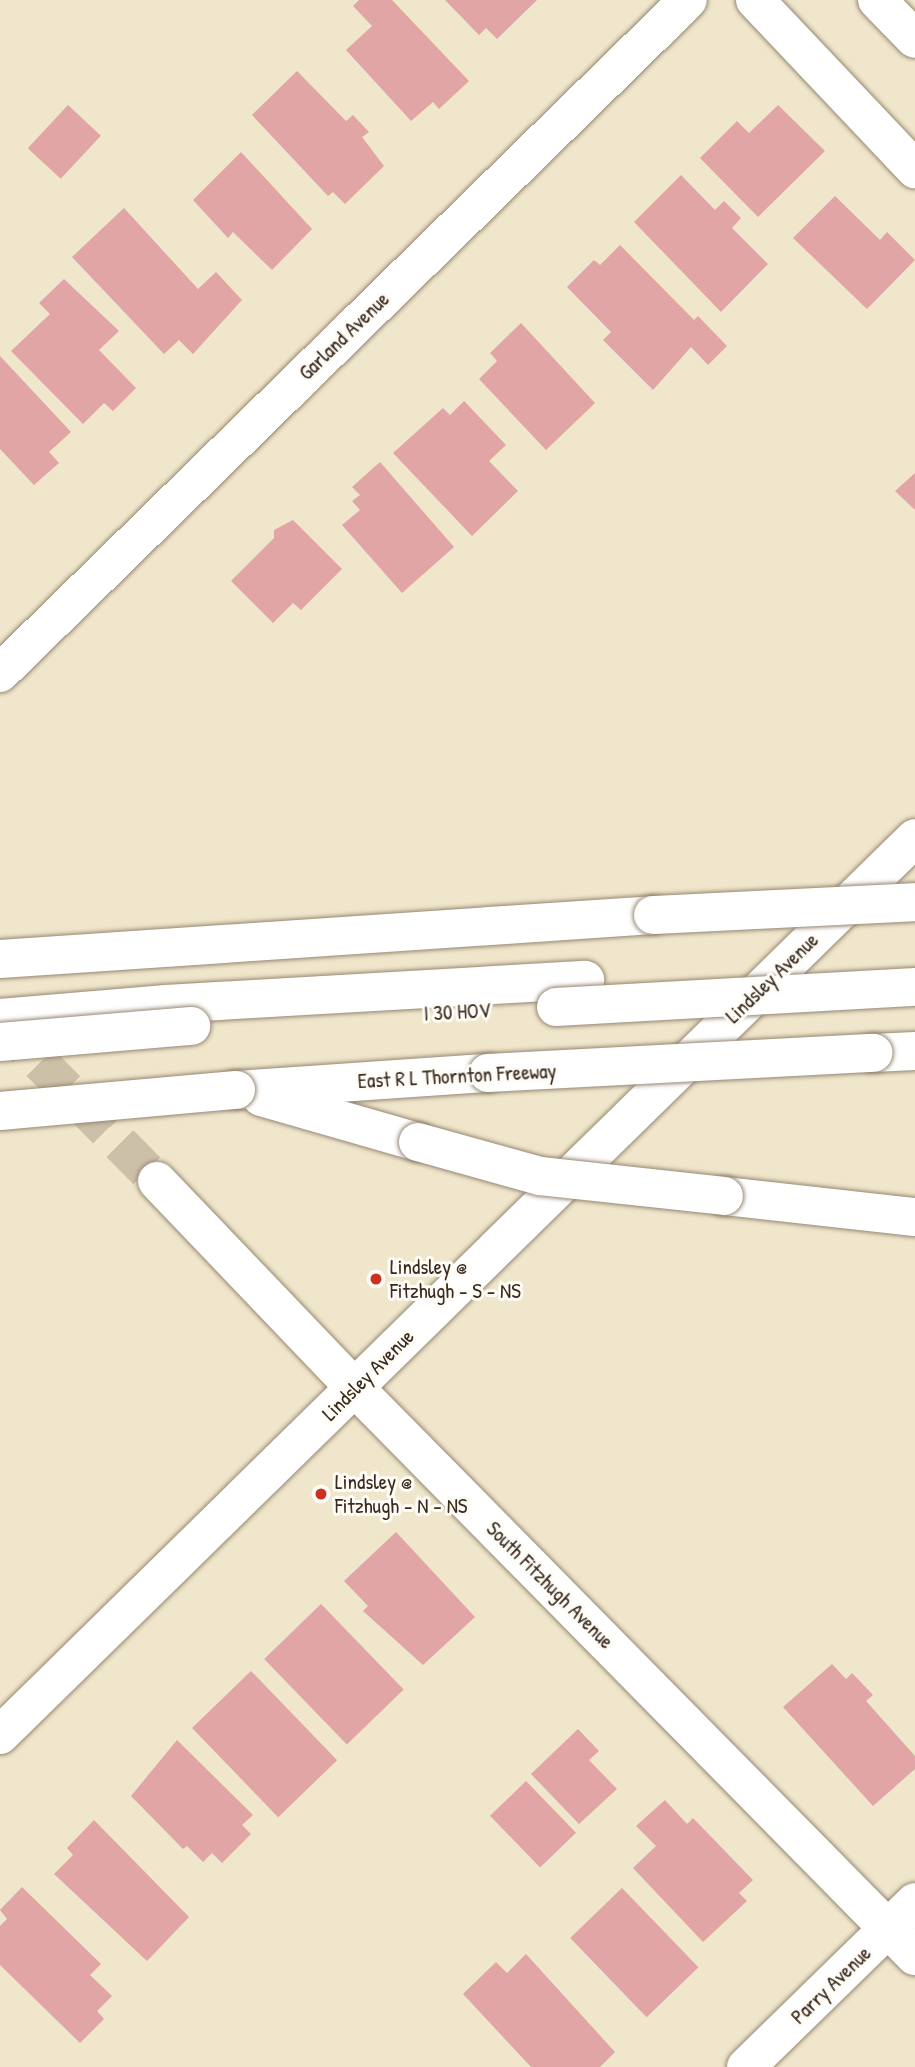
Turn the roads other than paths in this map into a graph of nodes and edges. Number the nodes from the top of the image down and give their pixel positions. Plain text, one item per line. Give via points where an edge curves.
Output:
1 (688, 0) edge
2 (755, 0) edge
3 (877, 0) edge
4 (915, 39) edge
5 (915, 169) edge
6 (0, 673) edge
7 (915, 838) edge
8 (915, 902) edge
9 (0, 959) edge
10 (915, 965) edge
11 (915, 987) edge
12 (178, 1015) junction
13 (0, 1018) edge
14 (0, 1042) edge
15 (915, 1051) edge
16 (236, 1090) junction
17 (0, 1111) edge
18 (158, 1181) tunnel mouth
19 (915, 1217) edge
20 (355, 1388) junction
21 (0, 1735) edge
22 (915, 1902) edge
23 (888, 1929) junction
24 (915, 1956) edge
25 (746, 2067) edge

1 - 6 main road, Garland Avenue
2 - 5 main road
3 - 4 main road
7 - 20 main road, Lindsley Avenue
8 - 9 main road, bridge via 102,948
10 - 12 main road, I 30 HOV via 586,980
11 - 12 main road, I 30 HOV, bridge via 556,1007
12 - 13 main road, I 30 HOV
12 - 14 main road, I 30 HOV, bridge
15 - 16 main road, East R L Thornton Freeway, bridge
16 - 17 main road, East R L Thornton Freeway, bridge
16 - 19 main road, bridge via 540,1176
18 - 20 main road, South Fitzhugh Avenue
20 - 21 main road, Lindsley Avenue
20 - 23 main road, South Fitzhugh Avenue
22 - 23 main road, Parry Avenue
23 - 24 main road, South Fitzhugh Avenue
23 - 25 main road, Parry Avenue

